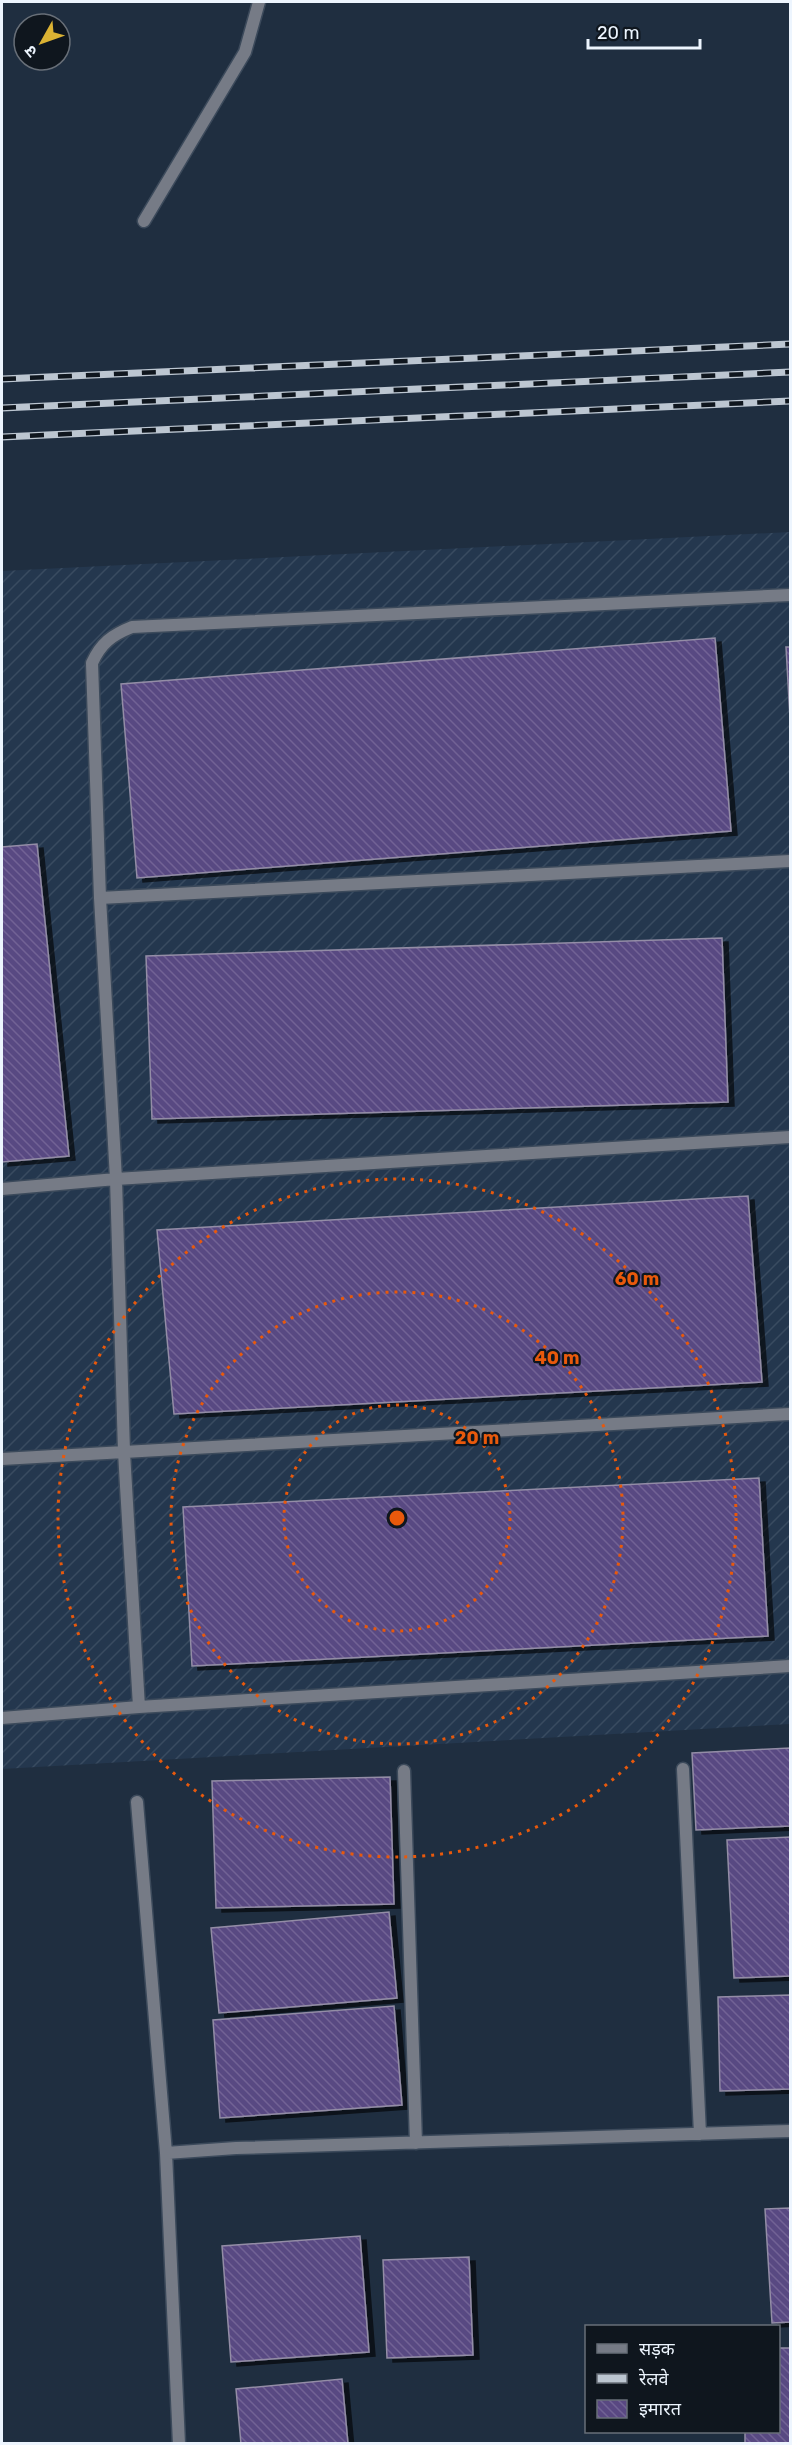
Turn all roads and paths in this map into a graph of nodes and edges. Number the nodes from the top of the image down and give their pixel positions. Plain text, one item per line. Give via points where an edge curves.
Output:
1 (259, 2) edge
2 (144, 221) dead end
3 (790, 595) edge
4 (790, 861) edge
5 (100, 898) junction
6 (790, 1137) edge
7 (116, 1179) junction
8 (2, 1189) edge
9 (790, 1413) edge
10 (124, 1452) junction
11 (2, 1459) edge
12 (790, 1666) edge
13 (139, 1707) junction
14 (2, 1718) edge
15 (682, 1769) dead end
16 (404, 1771) dead end
17 (136, 1802) dead end
18 (790, 2131) edge
19 (700, 2134) junction
20 (416, 2143) junction
21 (166, 2153) junction
22 (179, 2444) edge

1 - 2 street via 245,52
3 - 5 street via 132,627 114,634 99,647 92,663
4 - 5 street
5 - 7 street
6 - 7 street
7 - 8 street
7 - 10 street
9 - 10 street
10 - 11 street
10 - 13 street
12 - 13 street
13 - 14 street
15 - 19 street
16 - 20 street
17 - 21 street
18 - 19 street
19 - 20 street
20 - 21 street
21 - 22 street

